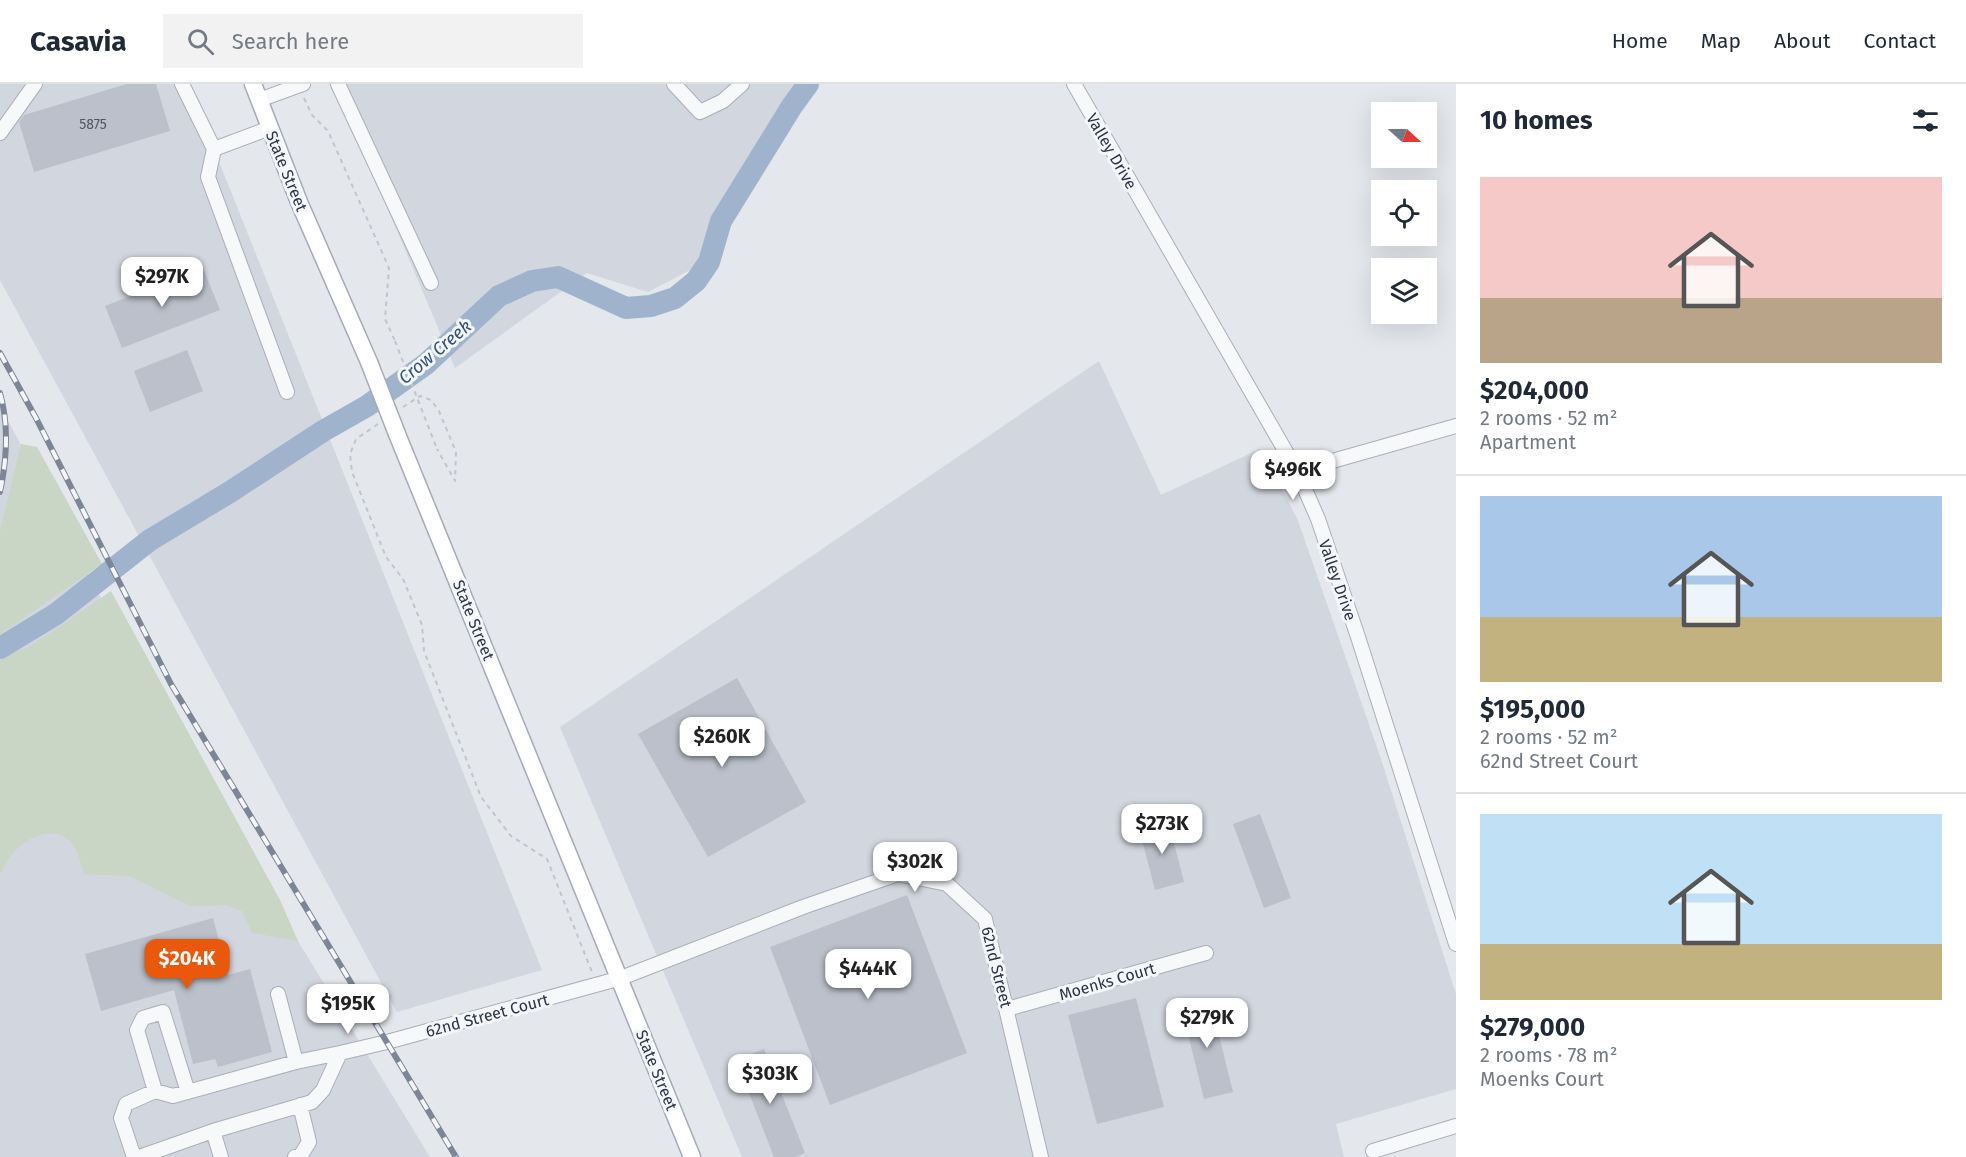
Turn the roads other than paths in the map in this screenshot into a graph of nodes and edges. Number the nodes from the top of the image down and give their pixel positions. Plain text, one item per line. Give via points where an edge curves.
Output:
1 (35, 84) edge
2 (182, 84) edge
3 (338, 84) edge
4 (674, 84) edge
5 (742, 84) edge
6 (1074, 84) edge
7 (301, 85) edge
8 (256, 92) edge
9 (270, 128) junction
10 (0, 134) edge
11 (214, 149) junction
12 (431, 284) dead end
13 (287, 392) dead end
14 (1456, 426) edge
15 (1297, 471) junction
16 (1456, 944) edge
17 (1206, 953) dead end
18 (621, 978) junction
19 (278, 994) dead end
20 (1007, 1008) junction
21 (340, 1053) junction
22 (296, 1062) junction
23 (155, 1091) junction
24 (188, 1092) junction
25 (300, 1105) junction
26 (1456, 1126) edge
27 (213, 1131) junction
28 (1373, 1151) dead end
29 (136, 1157) edge
30 (221, 1157) edge
31 (295, 1157) edge
32 (692, 1157) edge
33 (1041, 1157) edge

1 - 10 street
2 - 11 street
3 - 12 street
4 - 5 street via 700,112 723,101
6 - 15 street, Valley Drive
7 - 8 street
8 - 9 main road, State Street
9 - 11 street
9 - 18 main road, State Street, bridge
11 - 13 street via 208,177
14 - 15 street
15 - 16 street, Valley Drive via 1318,519
17 - 20 street, Moenks Court
18 - 20 street, 62nd Street via 898,874 947,884 985,919
18 - 21 street, 62nd Street Court
18 - 32 main road, State Street
19 - 22 street
20 - 33 street, 62nd Street
21 - 22 street, 62nd Street Court
21 - 25 street via 323,1090 312,1102
22 - 24 street, 62nd Street Court
23 - 24 street, 62nd Street Court via 174,1096
23 - 24 street via 137,1030 143,1018 163,1012
23 - 29 street via 126,1104 121,1118
25 - 27 street
25 - 31 street via 309,1142 301,1155
26 - 28 street
27 - 29 street
27 - 30 street

